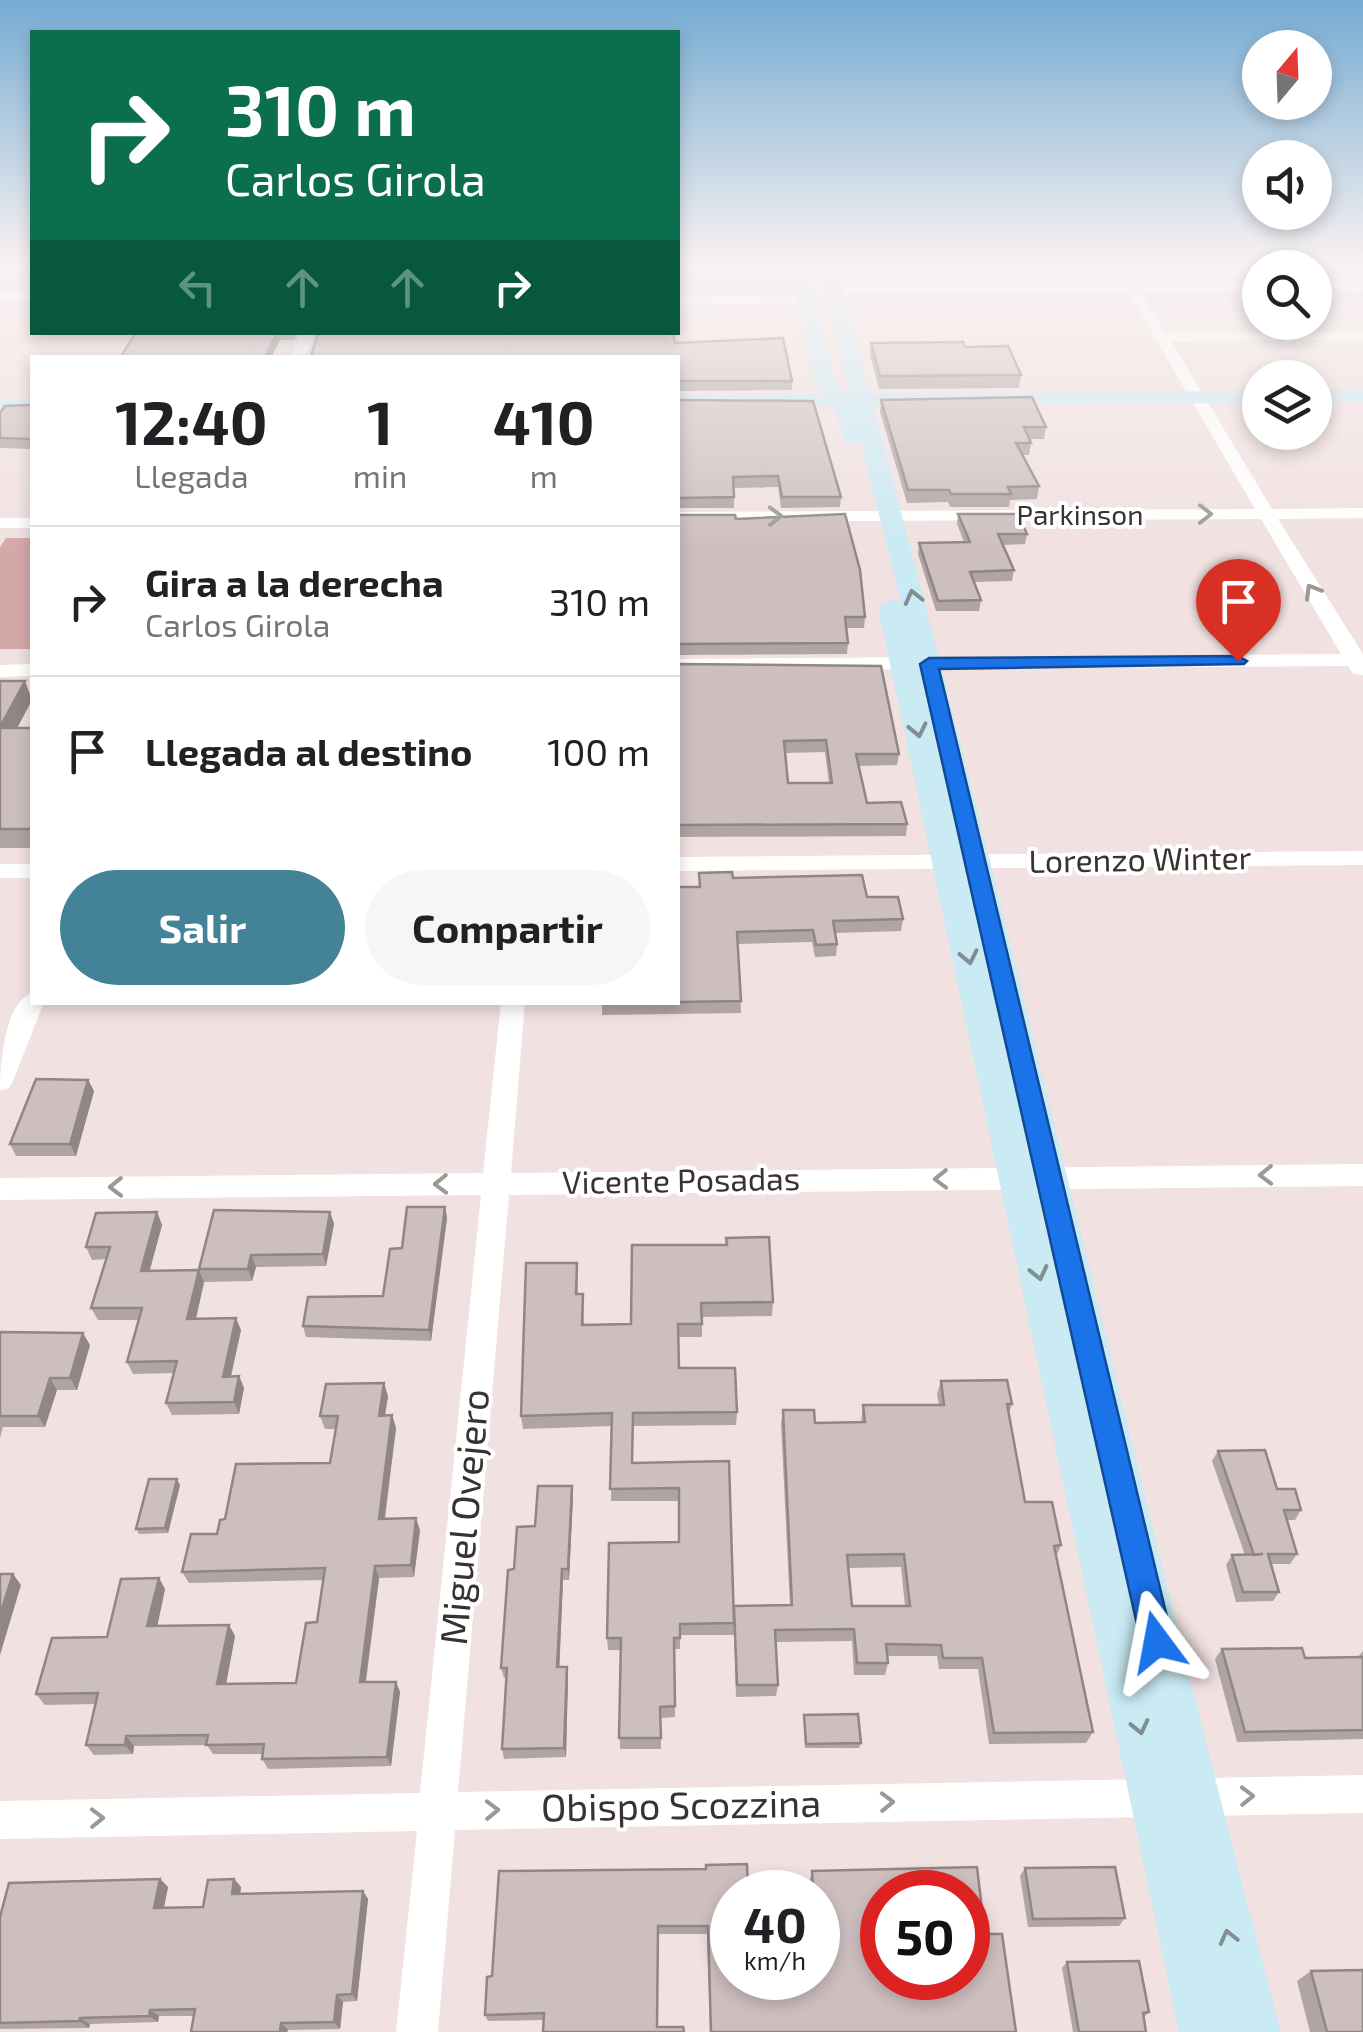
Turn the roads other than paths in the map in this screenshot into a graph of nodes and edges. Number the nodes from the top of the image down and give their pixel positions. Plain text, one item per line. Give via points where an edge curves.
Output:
1 (820, 361) edge
2 (843, 361) edge
3 (1174, 361) edge
4 (1332, 396) edge
5 (1363, 396) edge
6 (1242, 397) edge
7 (850, 398) junction
8 (1197, 398) junction
9 (680, 401) edge
10 (0, 406) edge
11 (30, 406) edge
12 (1363, 513) edge
13 (1265, 514) junction
14 (882, 516) junction
15 (680, 517) edge
16 (0, 523) edge
17 (30, 523) edge
18 (916, 663) junction
19 (680, 665) edge
20 (1360, 665) edge
21 (30, 670) edge
22 (0, 671) edge
23 (1363, 858) edge
24 (962, 862) junction
25 (680, 864) edge
26 (0, 871) edge
27 (30, 871) edge
28 (31, 1005) edge
29 (513, 1005) edge
30 (0, 1081) edge
31 (1363, 1174) edge
32 (1034, 1178) junction
33 (496, 1183) junction
34 (0, 1188) edge
35 (1363, 1794) edge
36 (1174, 1797) junction
37 (437, 1811) junction
38 (0, 1820) edge
39 (417, 2032) edge
40 (1208, 2032) edge
41 (1252, 2032) edge

1 - 7 main road via 824,378
2 - 7 main road
3 - 8 street
4 - 5 main road
6 - 8 main road
7 - 8 main road
7 - 9 main road
7 - 14 main road
8 - 13 street
10 - 11 main road
12 - 13 street, Parkinson
14 -> 13 street, Parkinson
20 -> 13 street
15 -> 14 street, Parkinson
14 - 18 main road
16 - 17 street
18 - 19 street
18 - 20 street
18 - 24 main road
21 - 22 street
23 - 24 street, Lorenzo Winter
24 - 25 street, Lorenzo Winter
24 - 32 main road
26 - 27 street
28 - 30 street
29 - 33 street, Miguel Ovejero
31 -> 32 street, Vicente Posadas
32 -> 33 street, Vicente Posadas
32 - 36 main road
33 -> 34 street, Vicente Posadas
33 - 37 street, Miguel Ovejero
36 -> 35 street, Obispo Scozzina
37 -> 36 street, Obispo Scozzina
36 - 40 main road
41 -> 36 main road
38 -> 37 street, Obispo Scozzina
37 - 39 street, Miguel Ovejero

